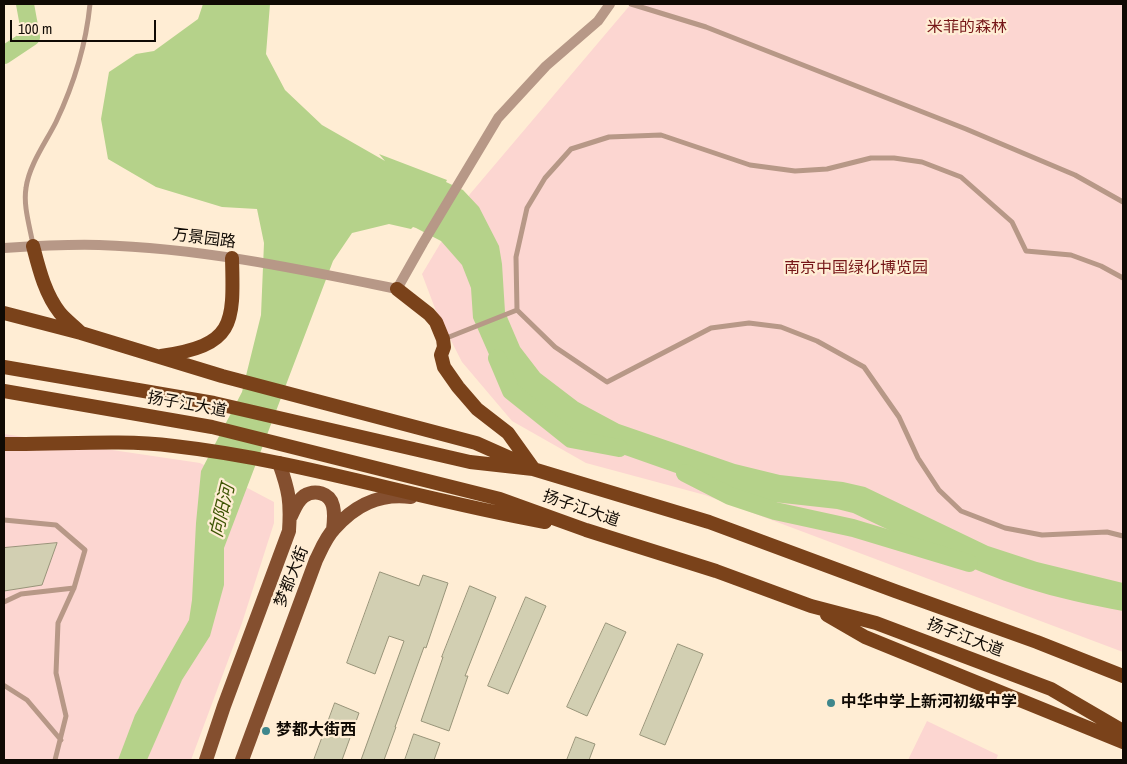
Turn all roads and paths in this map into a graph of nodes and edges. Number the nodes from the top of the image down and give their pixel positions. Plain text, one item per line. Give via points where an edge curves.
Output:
1 (90, 4) edge
2 (610, 4) edge
3 (631, 4) edge
4 (1123, 202) edge
5 (33, 246) junction
6 (4, 248) edge
7 (232, 258) junction
8 (1123, 278) edge
9 (397, 289) junction
10 (517, 310) junction
11 (4, 313) edge
12 (81, 333) junction
13 (443, 339) junction
14 (156, 357) junction
15 (4, 367) edge
16 (4, 391) edge
17 (4, 444) edge
18 (274, 462) junction
19 (533, 469) junction
20 (451, 502) junction
21 (290, 517) junction
22 (4, 520) edge
23 (333, 530) junction
24 (586, 530) junction
25 (1123, 536) edge
26 (74, 588) junction
27 (4, 602) edge
28 (811, 606) junction
29 (1123, 676) edge
30 (5, 686) dead end
31 (1123, 731) edge
32 (61, 740) junction
33 (1123, 742) edge
34 (55, 760) edge
35 (206, 760) edge
36 (242, 760) edge

1 - 5 lane via 82,53 70,88 32,168 26,188
2 - 9 street via 598,21 546,66 498,118
3 - 4 lane via 706,27 966,129 1075,175
5 - 6 street, 万景园路
5 - 7 street, 万景园路 via 165,249
5 - 12 highway via 49,294 60,313
7 - 9 street, 万景园路
7 - 14 highway via 230,320 223,332 208,344 188,352
8 - 10 lane via 1071,255 1026,251 1012,222 961,177 922,162 870,158 827,169 795,171 750,165 661,135 609,137 571,149 545,178 527,208 516,257
9 - 13 highway via 429,314
10 - 13 lane
10 - 25 lane via 555,347 607,382 711,328 749,323 781,327 817,340 864,367 899,417 918,458 939,490 961,511 1005,528 1042,535 1108,532
11 - 12 highway
12 - 14 highway
13 - 19 highway via 441,355 448,374 478,409 508,433
14 - 19 highway via 476,443
15 - 19 highway, 扬子江大道 via 214,403 470,462
16 - 24 highway, 扬子江大道 via 212,427 280,443 500,499
17 - 18 highway via 95,441 172,445
18 - 20 highway
18 - 21 main road, 梦都大街 via 288,487
19 - 29 highway, 扬子江大道 via 709,522
20 - 23 main road, 梦都大街 via 397,496 379,498 354,510
20 - 24 highway via 491,513
21 - 23 main road via 304,496 324,494 333,505
21 - 35 main road, 梦都大街 via 289,531
22 - 26 lane via 56,525 85,550
23 - 36 main road, 梦都大街 via 316,560
24 - 28 highway, 扬子江大道 via 716,571
26 - 27 lane via 21,594
26 - 32 lane via 58,623 56,673 66,716
28 - 31 highway, 扬子江大道 via 876,623 1051,689
28 - 33 highway via 865,637
30 - 32 lane via 27,700
32 - 34 lane

